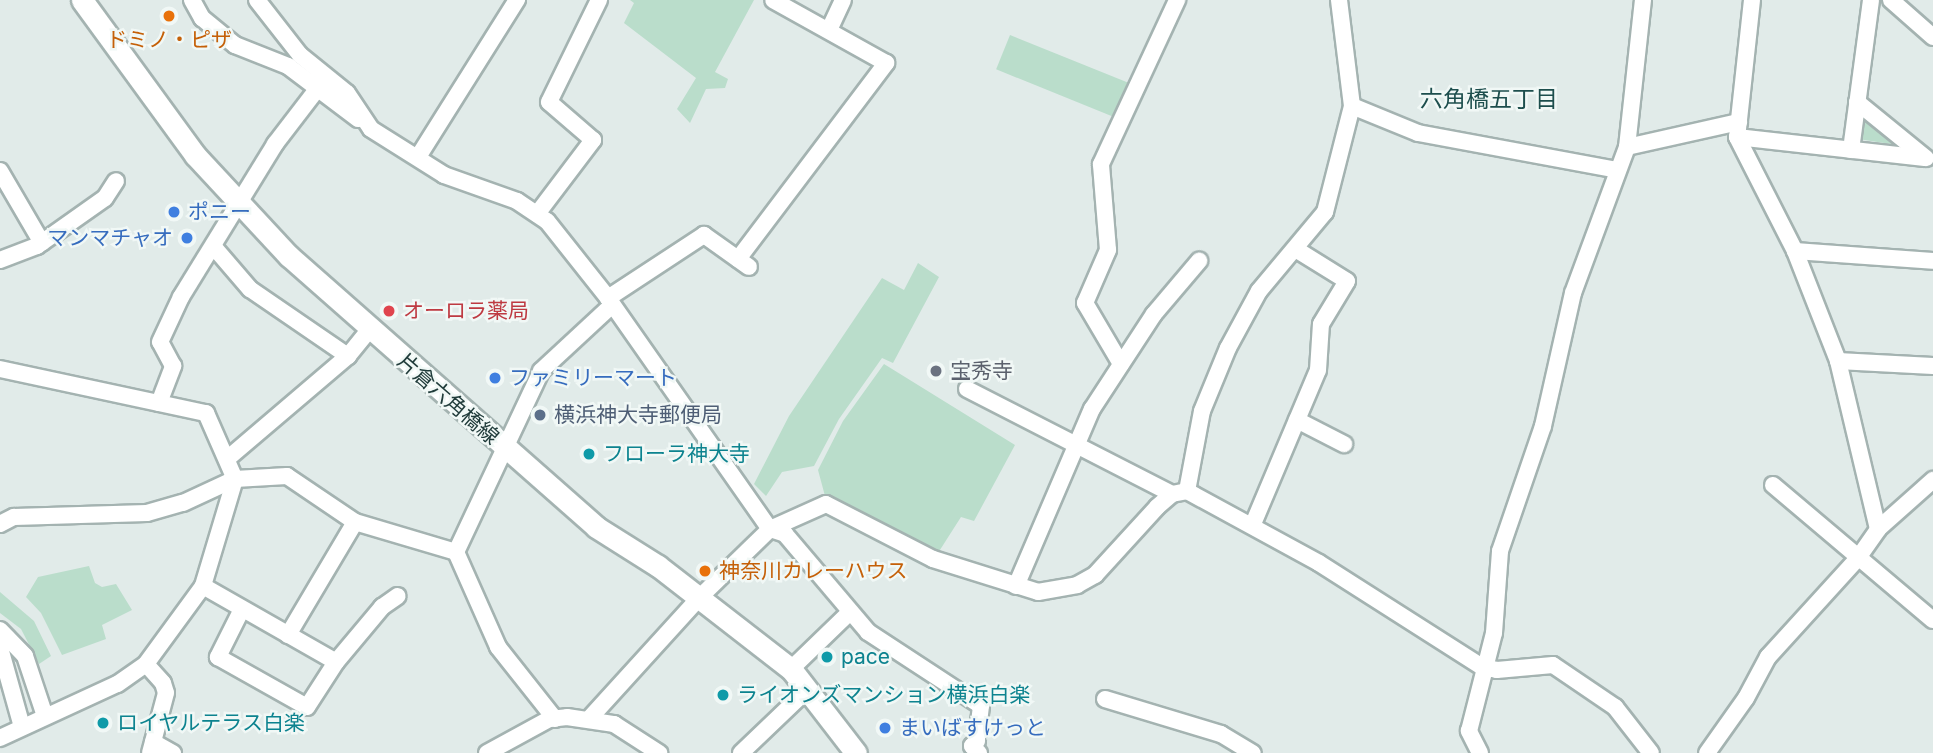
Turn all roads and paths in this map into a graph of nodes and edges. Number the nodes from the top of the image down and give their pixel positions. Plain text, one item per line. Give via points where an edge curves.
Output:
1 (82, 0) edge
2 (192, 0) edge
3 (257, 0) edge
4 (517, 0) edge
5 (599, 0) edge
6 (773, 0) edge
7 (843, 0) edge
8 (1177, 0) edge
9 (1339, 0) edge
10 (1643, 0) edge
11 (1752, 0) edge
12 (1871, 0) edge
13 (1891, 0) edge
14 (829, 30) junction
15 (1933, 37) edge
16 (318, 88) junction
17 (1857, 102) junction
18 (1352, 106) junction
19 (1738, 129) junction
20 (372, 130) junction
21 (1627, 147) junction
22 (1851, 150) junction
23 (418, 157) junction
24 (1929, 161) edge
25 (1618, 170) junction
26 (0, 171) edge
27 (116, 181) dead end
28 (237, 204) junction
29 (537, 215) junction
30 (42, 243) junction
31 (214, 246) junction
32 (1297, 250) junction
33 (1795, 251) junction
34 (0, 260) edge
35 (1199, 261) dead end
36 (1933, 261) edge
37 (610, 302) junction
38 (369, 330) junction
39 (348, 356) junction
40 (1838, 361) junction
41 (1121, 364) junction
42 (1933, 366) edge
43 (0, 369) edge
44 (967, 389) dead end
45 (159, 403) junction
46 (1297, 420) junction
47 (1343, 444) dead end
48 (1076, 446) junction
49 (504, 447) junction
50 (227, 459) junction
51 (235, 479) junction
52 (1933, 480) edge
53 (1773, 485) dead end
54 (1179, 492) junction
55 (355, 522) junction
56 (0, 524) edge
57 (1253, 524) junction
58 (770, 529) junction
59 (1878, 529) junction
60 (456, 552) junction
61 (1858, 558) junction
62 (203, 586) junction
63 (1016, 586) junction
64 (398, 596) dead end
65 (700, 597) junction
66 (243, 609) junction
67 (850, 611) junction
68 (1933, 620) edge
69 (0, 630) edge
70 (288, 635) junction
71 (0, 648) edge
72 (335, 662) junction
73 (146, 664) junction
74 (1482, 667) junction
75 (791, 669) junction
76 (808, 689) junction
77 (1105, 699) dead end
78 (45, 716) junction
79 (555, 719) junction
80 (589, 719) junction
81 (22, 727) junction
82 (0, 738) edge
83 (152, 748) edge
84 (971, 751) edge
85 (173, 753) edge
86 (487, 753) edge
87 (659, 753) edge
88 (741, 753) edge
89 (856, 753) edge
90 (1252, 753) edge
91 (1480, 753) edge
92 (1651, 753) edge
93 (1707, 753) edge

1 - 28 street, 片倉六角橋線 via 195,155
2 - 16 street via 202,18 235,45 288,66
3 - 20 street via 300,55 347,93
4 - 23 street
5 - 29 street via 549,102 593,140
6 - 14 street
7 - 14 street
8 - 41 street via 1101,164 1108,250 1085,303
9 - 18 street
10 - 21 street
11 - 19 street
12 - 17 street
13 - 15 street
14 - 37 street via 886,63 743,263 704,235
16 - 20 street
16 - 28 street
17 - 22 street
17 - 24 street
18 - 25 street via 1426,135
18 - 32 street via 1325,212
19 - 21 street
19 - 22 street
19 - 33 street
20 - 23 street
21 - 25 street
22 - 24 street
23 - 29 street via 444,175 517,201
25 - 74 street via 1573,293 1543,426 1500,551 1494,632
26 - 30 street
27 - 30 street via 106,198
28 - 31 street
28 - 38 street, 片倉六角橋線
29 - 37 street
30 - 34 street
31 - 39 street via 250,289
31 - 45 street via 181,297 160,342 173,366
32 - 46 street via 1348,281 1321,324 1318,370
32 - 54 street via 1258,291 1228,348 1202,411
33 - 36 street
33 - 40 street
35 - 41 street via 1154,314
37 - 49 street via 541,371
37 - 58 street
38 - 39 street
38 - 49 street, 片倉六角橋線
39 - 50 street
40 - 42 street
40 - 59 street
41 - 48 street
43 - 45 street
44 - 48 street
45 - 50 street via 206,413
46 - 47 street
46 - 57 street
48 - 54 street
48 - 63 street
49 - 60 street
49 - 65 street, 片倉六角橋線 via 596,527
50 - 51 street
51 - 55 street via 287,476
51 - 56 street via 183,503 147,513 14,517
51 - 62 street
52 - 59 street
53 - 61 street
54 - 57 street
54 - 63 street via 1095,575 1077,585 1038,593
55 - 60 street
55 - 70 street
57 - 74 street
58 - 63 street via 826,503 933,559
58 - 65 street
58 - 67 street via 785,534
59 - 61 street
60 - 79 street via 498,647
61 - 68 street
61 - 93 street via 1768,657
62 - 66 street
62 - 73 street
64 - 72 street via 382,607
65 - 75 street, 片倉六角橋線
65 - 80 street
66 - 70 street
66 - 72 street via 218,657 307,707
67 - 75 street
67 - 84 street via 868,632 981,706 977,741
69 - 78 street via 25,656
70 - 72 street
71 - 81 street
73 - 78 street via 117,684
73 - 83 street via 166,693
74 - 91 street via 1469,731
74 - 92 street via 1553,665 1615,707
75 - 76 street, 片倉六角橋線
76 - 88 street
76 - 89 street, 片倉六角橋線
77 - 90 street via 1221,734
78 - 81 street
79 - 80 street
79 - 86 street
80 - 87 street via 630,731
81 - 82 street
83 - 85 street

